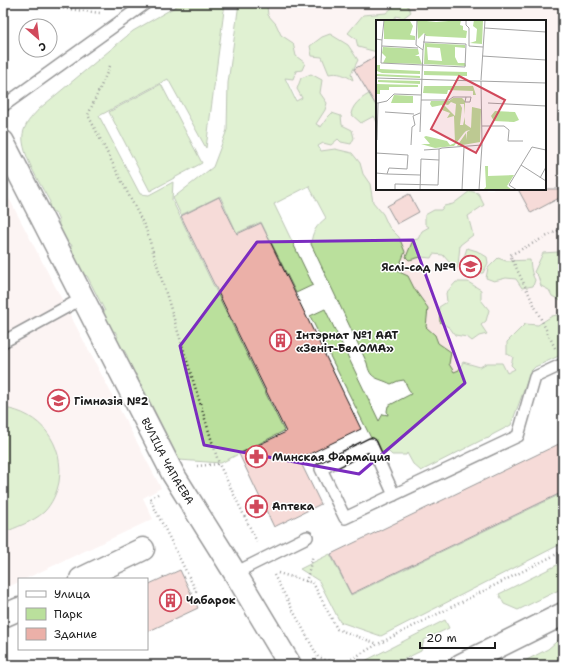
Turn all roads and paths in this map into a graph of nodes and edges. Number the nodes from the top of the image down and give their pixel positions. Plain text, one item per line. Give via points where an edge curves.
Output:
1 (48, 3) edge
2 (146, 3) edge
3 (107, 14) dead end
4 (110, 66) dead end
5 (3, 106) edge
6 (3, 142) edge
7 (563, 228) edge
8 (83, 298) junction
9 (3, 342) edge
10 (563, 364) edge
11 (219, 464) junction
12 (191, 467) dead end
13 (163, 492) dead end
14 (394, 495) junction
15 (308, 537) dead end
16 (143, 549) dead end
17 (314, 551) dead end
18 (563, 551) edge
19 (265, 558) junction
20 (235, 573) junction
21 (83, 578) edge
22 (306, 582) junction
23 (191, 593) dead end
24 (18, 609) edge
25 (563, 614) edge
26 (3, 616) edge
27 (378, 644) junction
28 (563, 663) edge
29 (290, 665) edge
30 (341, 665) edge
31 (461, 665) edge
32 (559, 665) edge

1 - 3 path via 61,8
2 - 5 lane
4 - 11 path via 88,115 146,229
6 - 8 street, ВУЛІЦА ЧАПАЕВА
7 - 10 path via 510,254
8 - 9 lane
8 - 20 street, ВУЛІЦА ЧАПАЕВА via 173,474
10 - 14 lane via 535,377 518,436
11 - 12 path
11 - 19 path
13 - 23 path via 150,499 196,590
14 - 14 lane via 345,518 321,469 371,444
15 - 19 lane
16 - 21 street
17 - 22 path
18 - 27 path
19 - 20 lane
20 - 29 street, ВУЛІЦА ЧАПАЕВА
22 - 27 path via 314,583 337,629
22 - 30 path via 272,571 318,658
24 - 26 street
25 - 31 street
27 - 30 path
28 - 32 path

